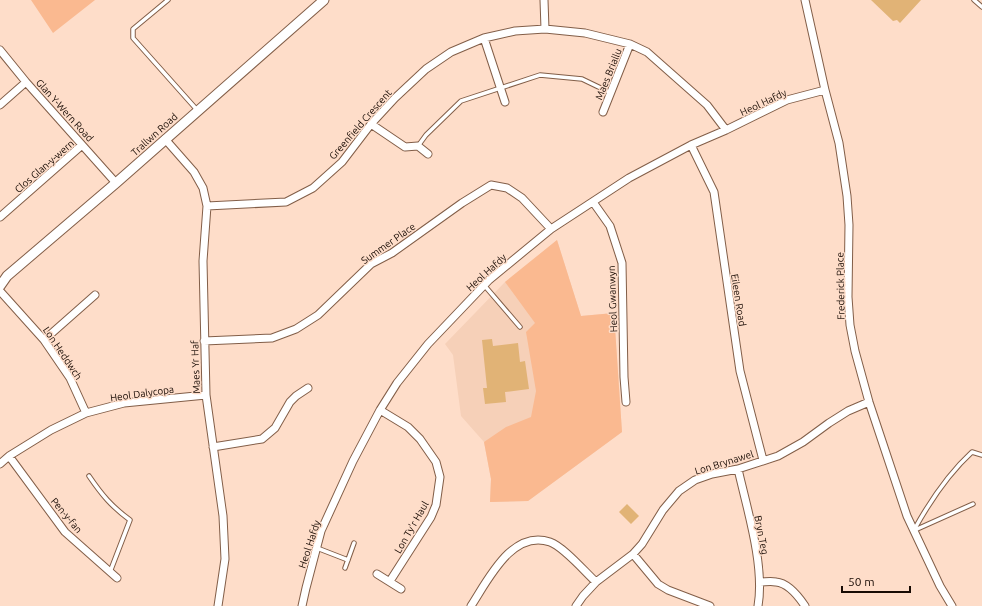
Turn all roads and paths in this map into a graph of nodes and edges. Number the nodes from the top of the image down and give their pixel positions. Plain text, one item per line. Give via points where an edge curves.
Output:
1 (168, 0) edge
2 (324, 0) edge
3 (544, 0) edge
4 (805, 0) edge
5 (974, 0) edge
6 (982, 8) edge
7 (545, 29) junction
8 (484, 38) junction
9 (630, 44) junction
10 (0, 50) edge
11 (26, 82) junction
12 (500, 88) junction
13 (825, 90) junction
14 (611, 93) junction
15 (505, 102) dead end
16 (0, 105) edge
17 (198, 111) junction
18 (603, 112) dead end
19 (371, 124) junction
20 (726, 130) junction
21 (165, 139) junction
22 (82, 145) junction
23 (692, 145) junction
24 (418, 146) junction
25 (428, 154) dead end
26 (116, 183) junction
27 (593, 202) junction
28 (207, 206) junction
29 (0, 217) edge
30 (551, 229) junction
31 (484, 285) junction
32 (0, 286) edge
33 (0, 291) edge
34 (95, 295) dead end
35 (520, 327) dead end
36 (44, 340) junction
37 (204, 341) junction
38 (308, 388) dead end
39 (206, 395) junction
40 (626, 402) dead end
41 (869, 402) junction
42 (380, 410) junction
43 (86, 413) junction
44 (213, 447) junction
45 (982, 455) edge
46 (9, 456) junction
47 (763, 460) junction
48 (0, 464) edge
49 (738, 469) junction
50 (88, 476) dead end
51 (973, 504) dead end
52 (914, 530) junction
53 (354, 543) dead end
54 (317, 548) junction
55 (633, 554) junction
56 (348, 560) junction
57 (345, 568) dead end
58 (110, 572) junction
59 (377, 574) dead end
60 (118, 578) dead end
61 (390, 581) junction
62 (596, 582) junction
63 (760, 582) junction
64 (402, 589) dead end
65 (218, 606) edge
66 (302, 606) edge
67 (471, 606) edge
68 (576, 606) edge
69 (710, 606) edge
70 (758, 606) edge
71 (805, 606) edge
72 (952, 606) edge

1 - 17 lane via 134,29 133,38
2 - 17 street, Trallwn Road
3 - 7 street
4 - 13 street, Frederick Place
5 - 6 lane
7 - 8 street, Greenfield Crescent via 515,31
7 - 9 street, Greenfield Crescent via 585,33
8 - 12 street
8 - 19 street, Greenfield Crescent via 451,52 426,70
9 - 14 street, Maes Briallu
9 - 20 street, Greenfield Crescent via 647,52 702,100
10 - 11 street, Glan Y-Wern Road
11 - 16 street
11 - 22 street, Glan Y-Wern Road
12 - 14 lane via 546,76 582,79
12 - 15 street
12 - 24 lane via 461,101
13 - 20 street, Heol Hafdy via 787,100
13 - 41 street, Frederick Place via 839,143 847,196 850,325
14 - 18 street, Maes Briallu
17 - 21 street, Trallwn Road
19 - 24 street via 405,147
19 - 28 street, Greenfield Crescent via 342,162 313,188 286,202
20 - 23 street, Heol Hafdy
21 - 26 street, Trallwn Road
21 - 28 street, Maes Yr Haf via 194,172 203,188
22 - 26 street, Glan Y-Wern Road
22 - 29 street, Clos Glan-y-wern
23 - 27 street, Heol Hafdy via 629,178
23 - 47 street, Eileen Road via 714,192 740,370
24 - 25 street
26 - 32 street, Trallwn Road via 7,276
27 - 30 street, Heol Hafdy
27 - 40 street, Heol Gwanwyn via 610,226 622,262
28 - 37 street, Maes Yr Haf via 203,261
30 - 31 street, Heol Hafdy
30 - 37 street, Summer Place via 522,198 507,188 491,185 392,253 371,264 318,314 296,329 272,338
31 - 35 lane
31 - 42 street, Heol Hafdy via 428,344 397,383
33 - 36 street, Lon Heddwch
34 - 36 street
36 - 43 street, Lon Heddwch via 70,378
37 - 39 street, Maes Yr Haf
38 - 44 street via 290,402 275,428 262,440
39 - 43 street, Heol Dalycopa via 124,403
39 - 44 street, Maes Yr Haf
41 - 47 street, Lon Brynawel via 848,411 803,442
41 - 52 street, Frederick Place
42 - 54 street, Heol Hafdy via 321,531
42 - 61 street, Lon Ty'r Haul via 408,426 420,439 436,462 440,477 439,492 431,517
43 - 46 street, Heol Dalycopa via 51,430
44 - 65 street, Maes Yr Haf via 223,516 225,559
45 - 52 lane via 972,452 960,463 939,489
46 - 48 street, Heol Dalycopa
46 - 58 street, Pen-y-fan via 65,532
47 - 49 street, Lon Brynawel
49 - 55 street, Lon Brynawel via 694,480 679,491
49 - 63 street, Bryn Teg via 754,539
50 - 58 lane via 110,504 130,520
51 - 52 lane
52 - 72 street, Frederick Place
53 - 56 lane
54 - 56 lane
54 - 66 street, Heol Hafdy
55 - 62 street, Lon Brynawel
55 - 69 street via 658,584
56 - 57 lane
58 - 60 street, Pen-y-fan
59 - 61 street
61 - 64 street
62 - 67 street via 551,542 526,542 507,554 500,562
62 - 68 street, Lon Brynawel
63 - 70 street, Bryn Teg
63 - 71 street via 778,582 791,589

